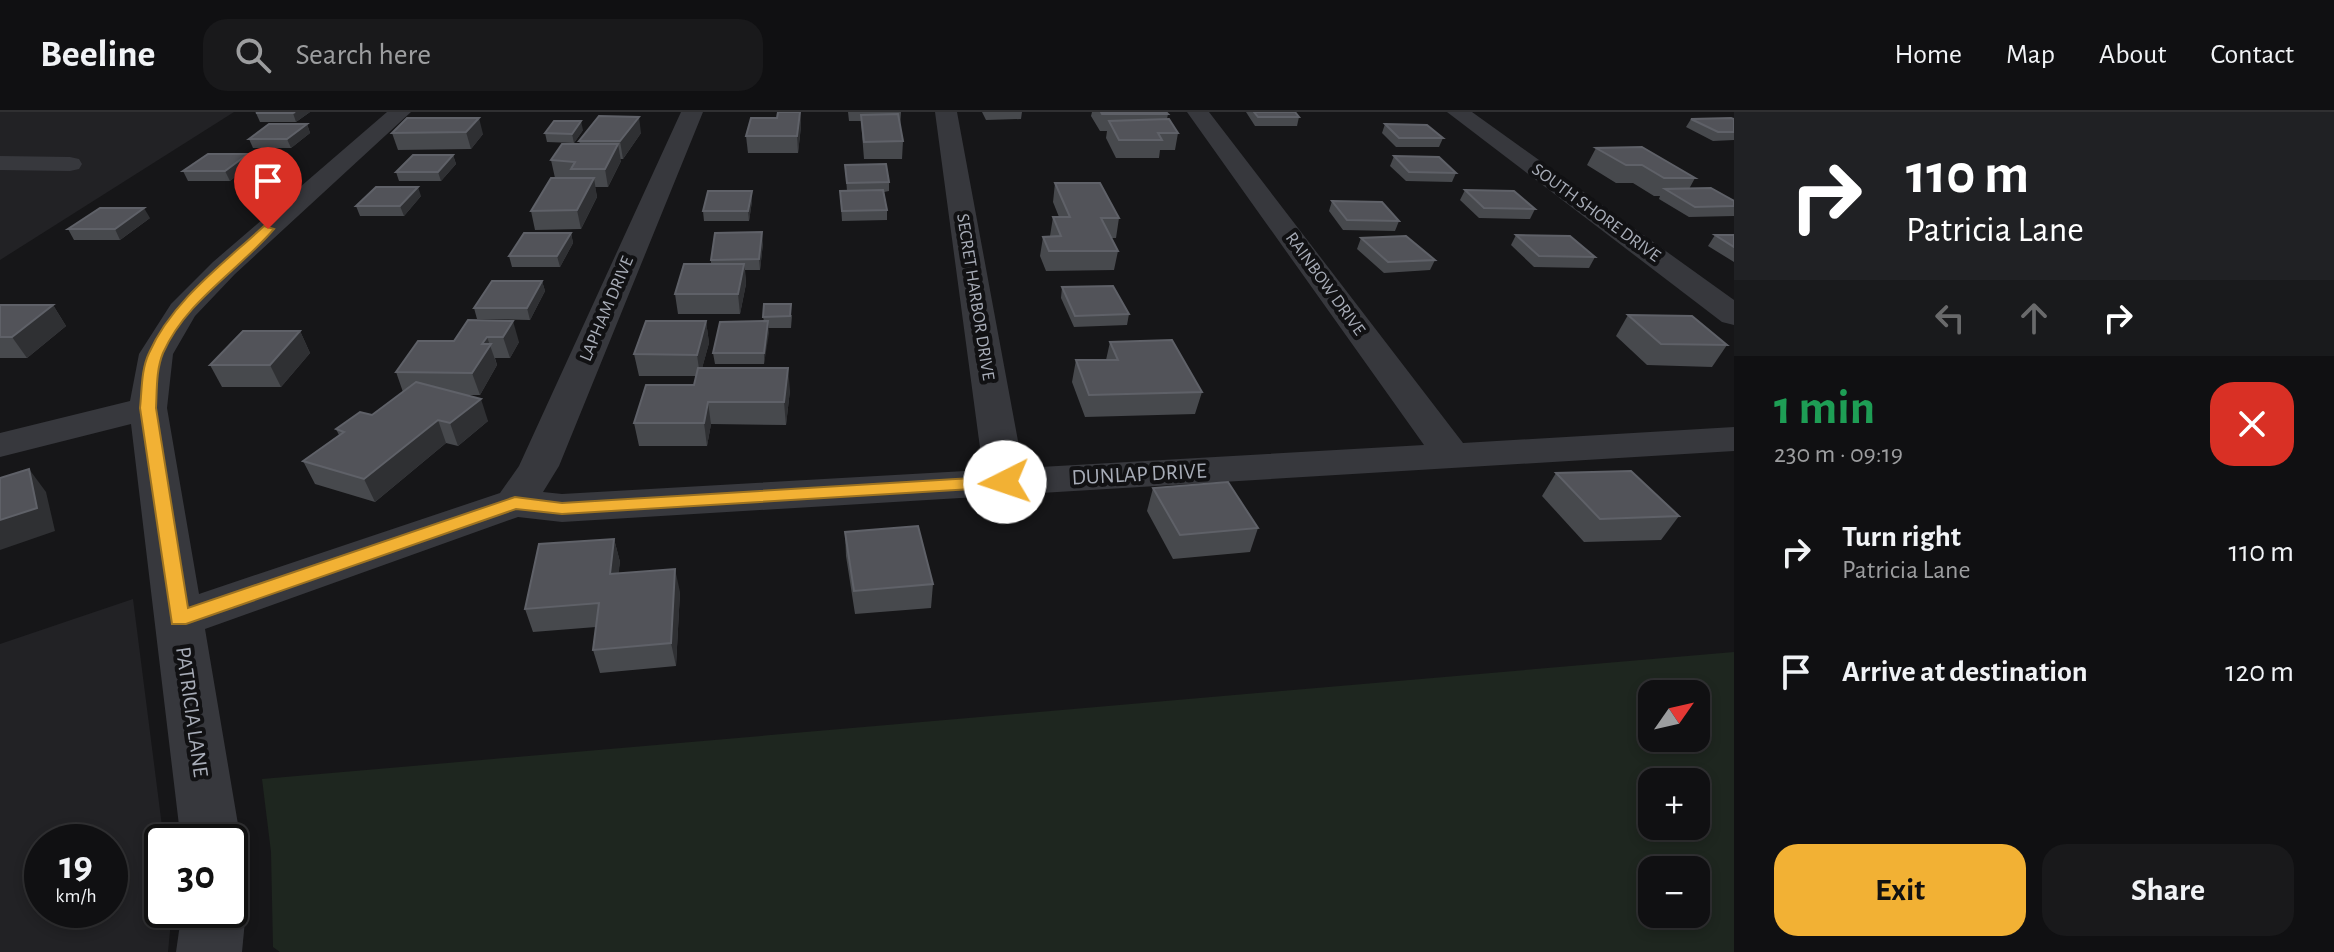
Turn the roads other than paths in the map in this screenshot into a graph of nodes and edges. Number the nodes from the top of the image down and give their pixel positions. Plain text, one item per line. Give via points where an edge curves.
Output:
1 (400, 112) edge
2 (692, 112) edge
3 (946, 112) edge
4 (1198, 112) edge
5 (1458, 112) edge
6 (12, 163) edge
7 (70, 164) dead end
8 (0, 176) edge
9 (1734, 315) edge
10 (148, 408) junction
11 (1734, 439) edge
12 (0, 445) edge
13 (1452, 456) junction
14 (1005, 482) junction
15 (515, 503) junction
16 (179, 619) junction
17 (208, 824) edge
18 (212, 928) edge
19 (209, 952) edge

1 - 10 street, PATRICIA LANE via 182,311 156,354
2 - 15 street, LAPHAM DRIVE via 539,466
3 - 14 street, SECRET HARBOR DRIVE
4 - 13 street, RAINBOW DRIVE
5 - 9 street, SOUTH SHORE DRIVE
6 - 7 street
6 - 8 street
10 - 12 street
10 - 16 street, PATRICIA LANE
11 - 13 street, DUNLAP DRIVE
13 - 14 street, DUNLAP DRIVE
14 - 15 street, DUNLAP DRIVE via 562,508
15 - 16 street, DUNLAP DRIVE
16 - 17 street, PATRICIA LANE
18 - 19 street

